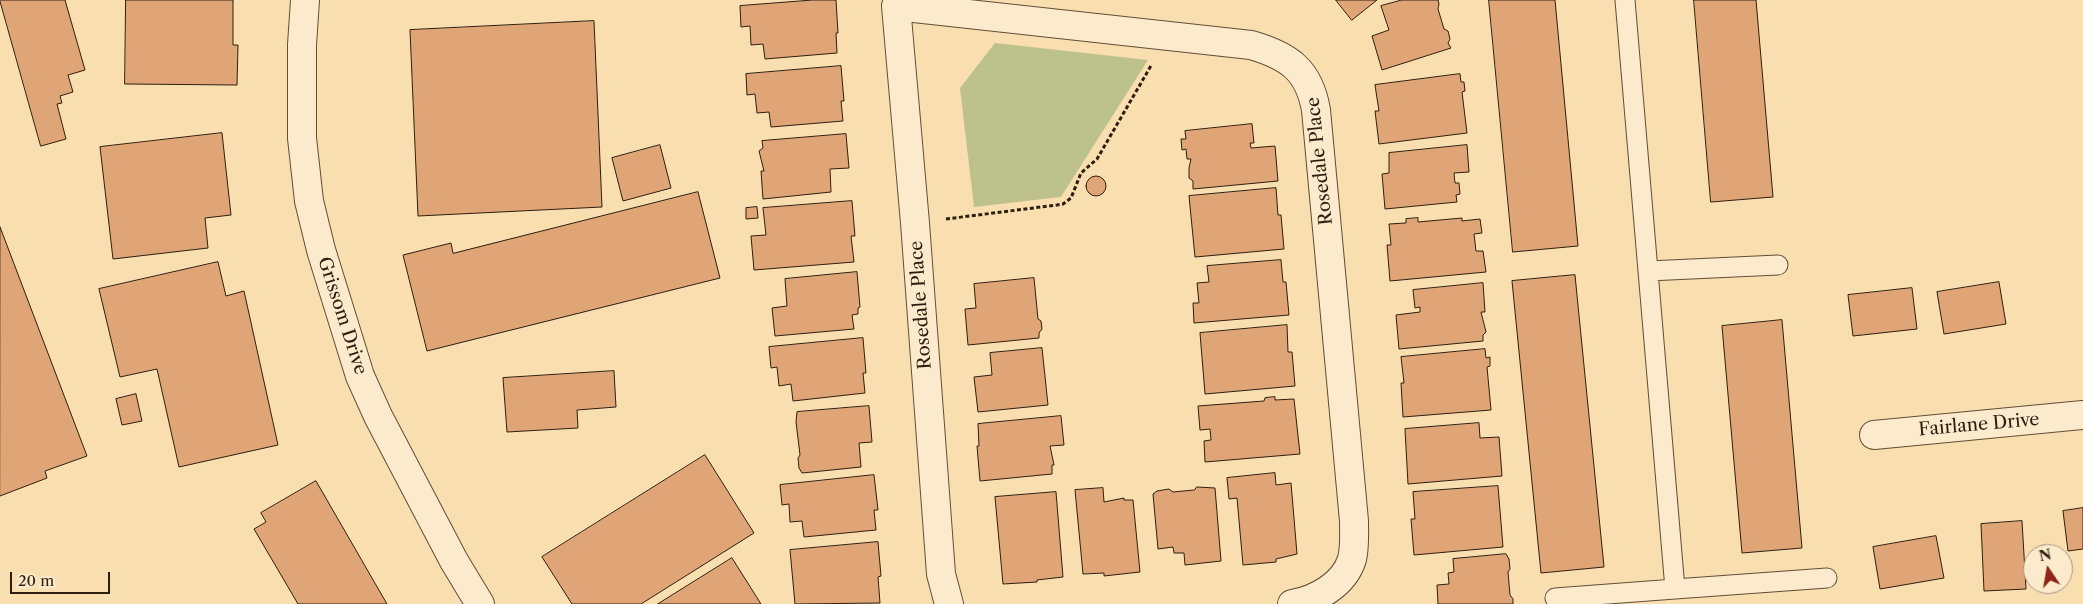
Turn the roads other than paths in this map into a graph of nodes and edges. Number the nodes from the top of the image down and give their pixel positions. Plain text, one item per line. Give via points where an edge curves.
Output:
1 (305, 0) edge
2 (1625, 0) edge
3 (895, 3) edge
4 (1778, 265) dead end
5 (1648, 271) junction
6 (2083, 415) edge
7 (1874, 435) dead end
8 (1827, 578) dead end
9 (1675, 588) junction
10 (1555, 598) dead end
11 (480, 604) edge
12 (949, 604) edge
13 (1292, 604) edge

1 - 11 street, Grissom Drive via 302,138 309,202 321,250 347,338 374,408
2 - 5 lane
3 - 12 street, Rosedale Place via 941,574
3 - 13 street, Rosedale Place via 1251,45 1269,50 1302,72 1313,93 1316,110 1355,544 1352,560 1339,581 1311,599
4 - 5 lane
5 - 9 lane
6 - 7 street, Fairlane Drive
8 - 9 lane
9 - 10 lane

